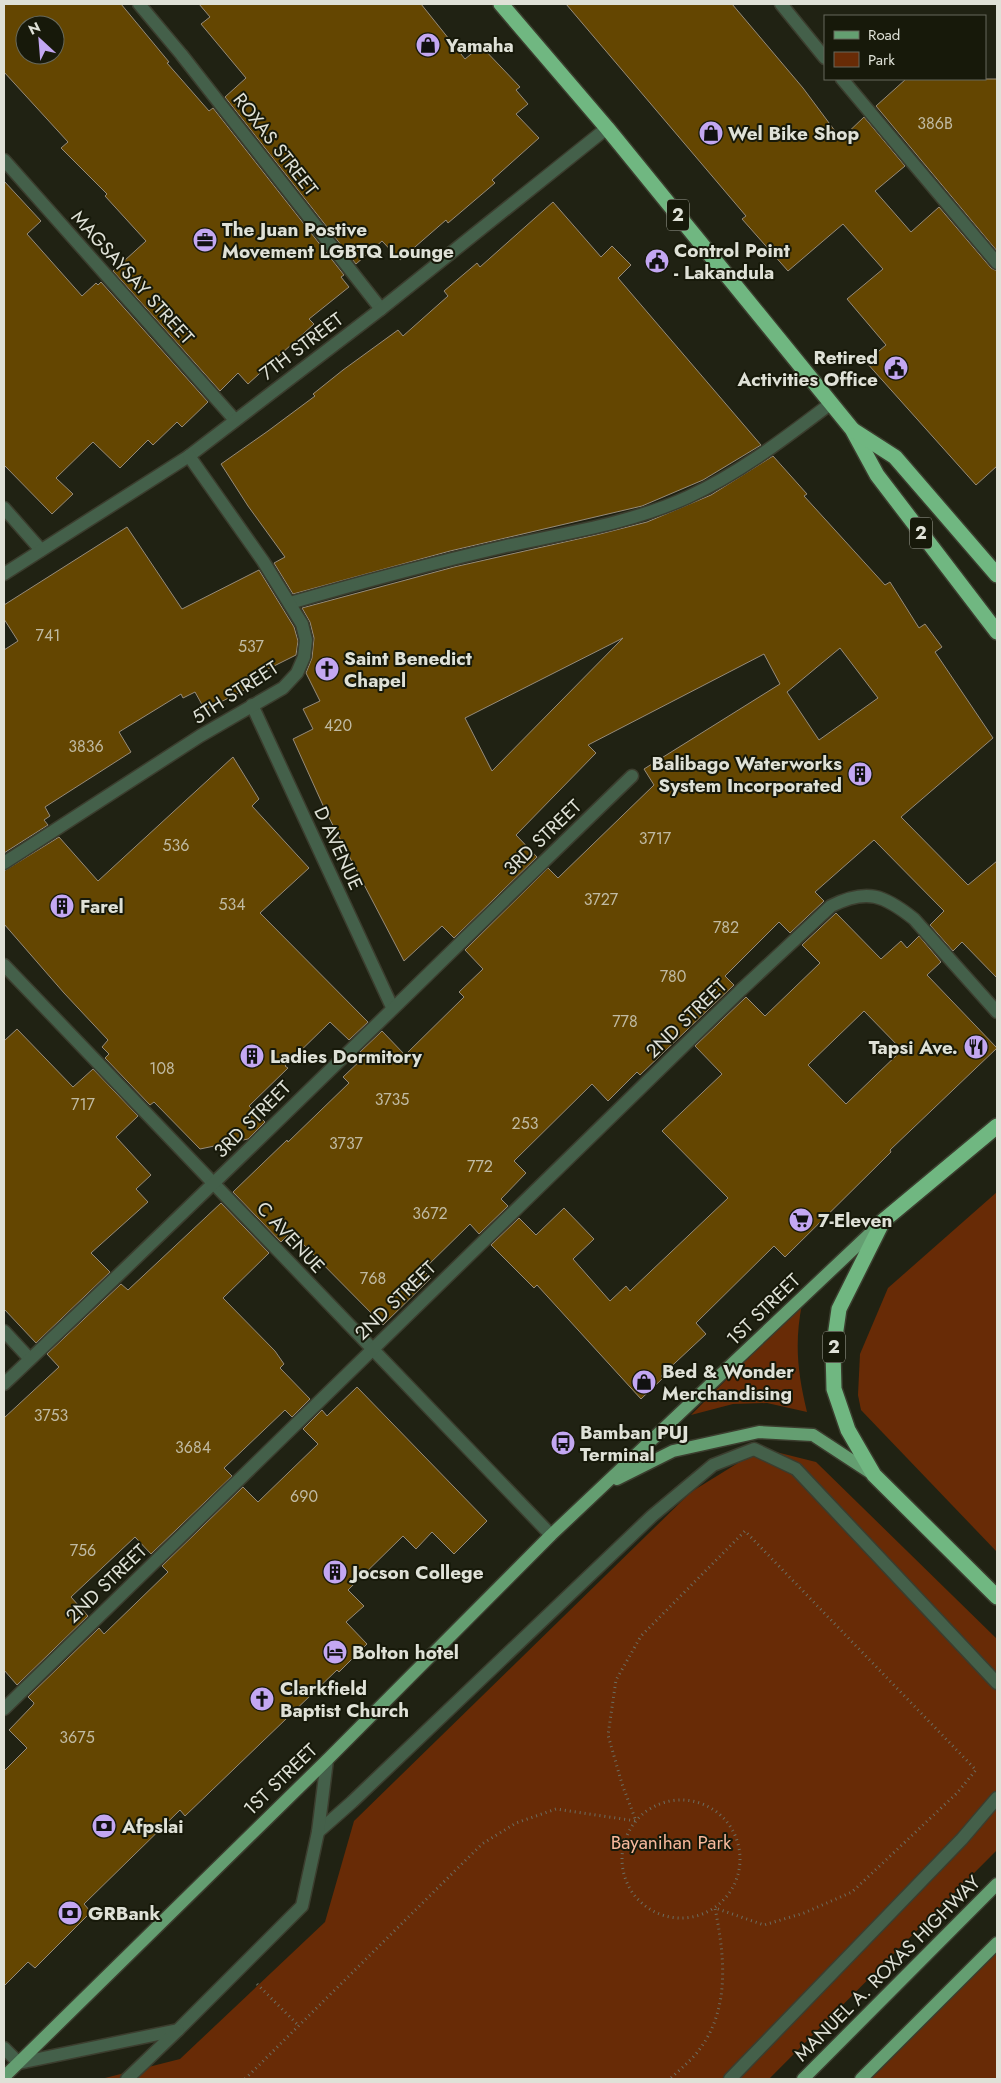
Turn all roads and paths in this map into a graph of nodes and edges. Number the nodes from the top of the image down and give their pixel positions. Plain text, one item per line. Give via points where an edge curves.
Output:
1 (139, 4) edge
2 (501, 4) edge
3 (781, 4) edge
4 (824, 57) edge
5 (843, 80) edge
6 (607, 128) junction
7 (4, 160) edge
8 (997, 263) edge
9 (381, 309) junction
10 (830, 404) junction
11 (235, 420) junction
12 (852, 429) junction
13 (188, 456) junction
14 (4, 508) edge
15 (40, 550) junction
16 (4, 574) edge
17 (997, 575) edge
18 (290, 604) junction
19 (997, 632) edge
20 (252, 705) junction
21 (632, 776) dead end
22 (4, 863) edge
23 (4, 966) edge
24 (392, 1007) junction
25 (997, 1012) edge
26 (997, 1126) edge
27 (215, 1183) junction
28 (883, 1221) junction
29 (4, 1331) edge
30 (372, 1349) junction
31 (30, 1359) junction
32 (4, 1384) edge
33 (874, 1475) junction
34 (604, 1486) junction
35 (551, 1535) junction
36 (997, 1597) edge
37 (997, 1683) edge
38 (4, 1709) edge
39 (327, 1760) junction
40 (997, 1798) edge
41 (636, 1821) junction
42 (318, 1832) junction
43 (997, 1884) edge
44 (715, 1908) junction
45 (997, 1943) edge
46 (240, 1967) junction
47 (298, 2026) junction
48 (178, 2030) junction
49 (4, 2048) edge
50 (19, 2063) junction
51 (4, 2077) edge
52 (127, 2079) edge
53 (245, 2079) edge
54 (670, 2079) edge
55 (730, 2079) edge
56 (803, 2079) edge
57 (861, 2079) edge

1 - 9 street, ROXAS STREET
2 - 6 highway, 2
3 - 4 street
5 - 8 street
6 - 9 street, 7TH STREET
6 - 10 highway, 2
7 - 11 street, MAGSAYSAY STREET
9 - 11 street, 7TH STREET
10 - 12 highway, 2
10 - 18 street via 776,445 720,481 659,508 442,561
11 - 13 street, 7TH STREET
12 - 17 highway, 2 via 894,457
12 - 19 highway, 2 via 877,475
13 - 15 street, 7TH STREET
13 - 18 street, 5TH STREET
14 - 15 street
15 - 16 street, 7TH STREET
18 - 20 street, 5TH STREET via 304,632 304,657 297,672 283,688
20 - 22 street, 5TH STREET
20 - 24 street, D AVENUE
21 - 24 street, 3RD STREET
23 - 27 street, C AVENUE
24 - 27 street, 3RD STREET
25 - 30 street, 2ND STREET via 914,919 891,903 878,896 848,898 831,906
26 - 28 highway, 2
27 - 30 street, C AVENUE
27 - 31 street, 3RD STREET
28 - 33 highway, 2 via 840,1309 833,1351 834,1389 848,1430
28 - 34 main road, 1ST STREET
29 - 31 street
30 - 35 street, C AVENUE
30 - 38 street, 2ND STREET
31 - 32 street, 3RD STREET
33 - 34 main road, 1ST STREET via 813,1435 759,1432 673,1451
33 - 36 highway, 2
34 - 35 main road, 1ST STREET
35 - 39 main road, 1ST STREET
37 - 42 street via 796,1469 754,1449 714,1465 652,1516
39 - 42 street
39 - 50 main road, 1ST STREET
40 - 55 street via 955,1846
41 - 44 path via 626,1837 622,1856 631,1892 644,1906 661,1915 679,1918 698,1916
41 - 44 path via 651,1808 670,1800 691,1800 710,1807 725,1819 736,1836 741,1856 730,1894
41 - 44 path via 608,1735 616,1680 642,1636 745,1531 976,1770 957,1793 852,1892 804,1913 764,1925
41 - 47 path via 556,1809 516,1823 482,1844
42 - 46 street via 302,1906
43 - 56 main road, MANUEL A. ROXAS HIGHWAY
44 - 54 path via 722,1940 724,1983 716,2022 696,2054
45 - 57 main road
46 - 47 path
46 - 48 street
47 - 53 path
48 - 50 street
48 - 52 street
49 - 50 street
50 - 51 main road, 1ST STREET

